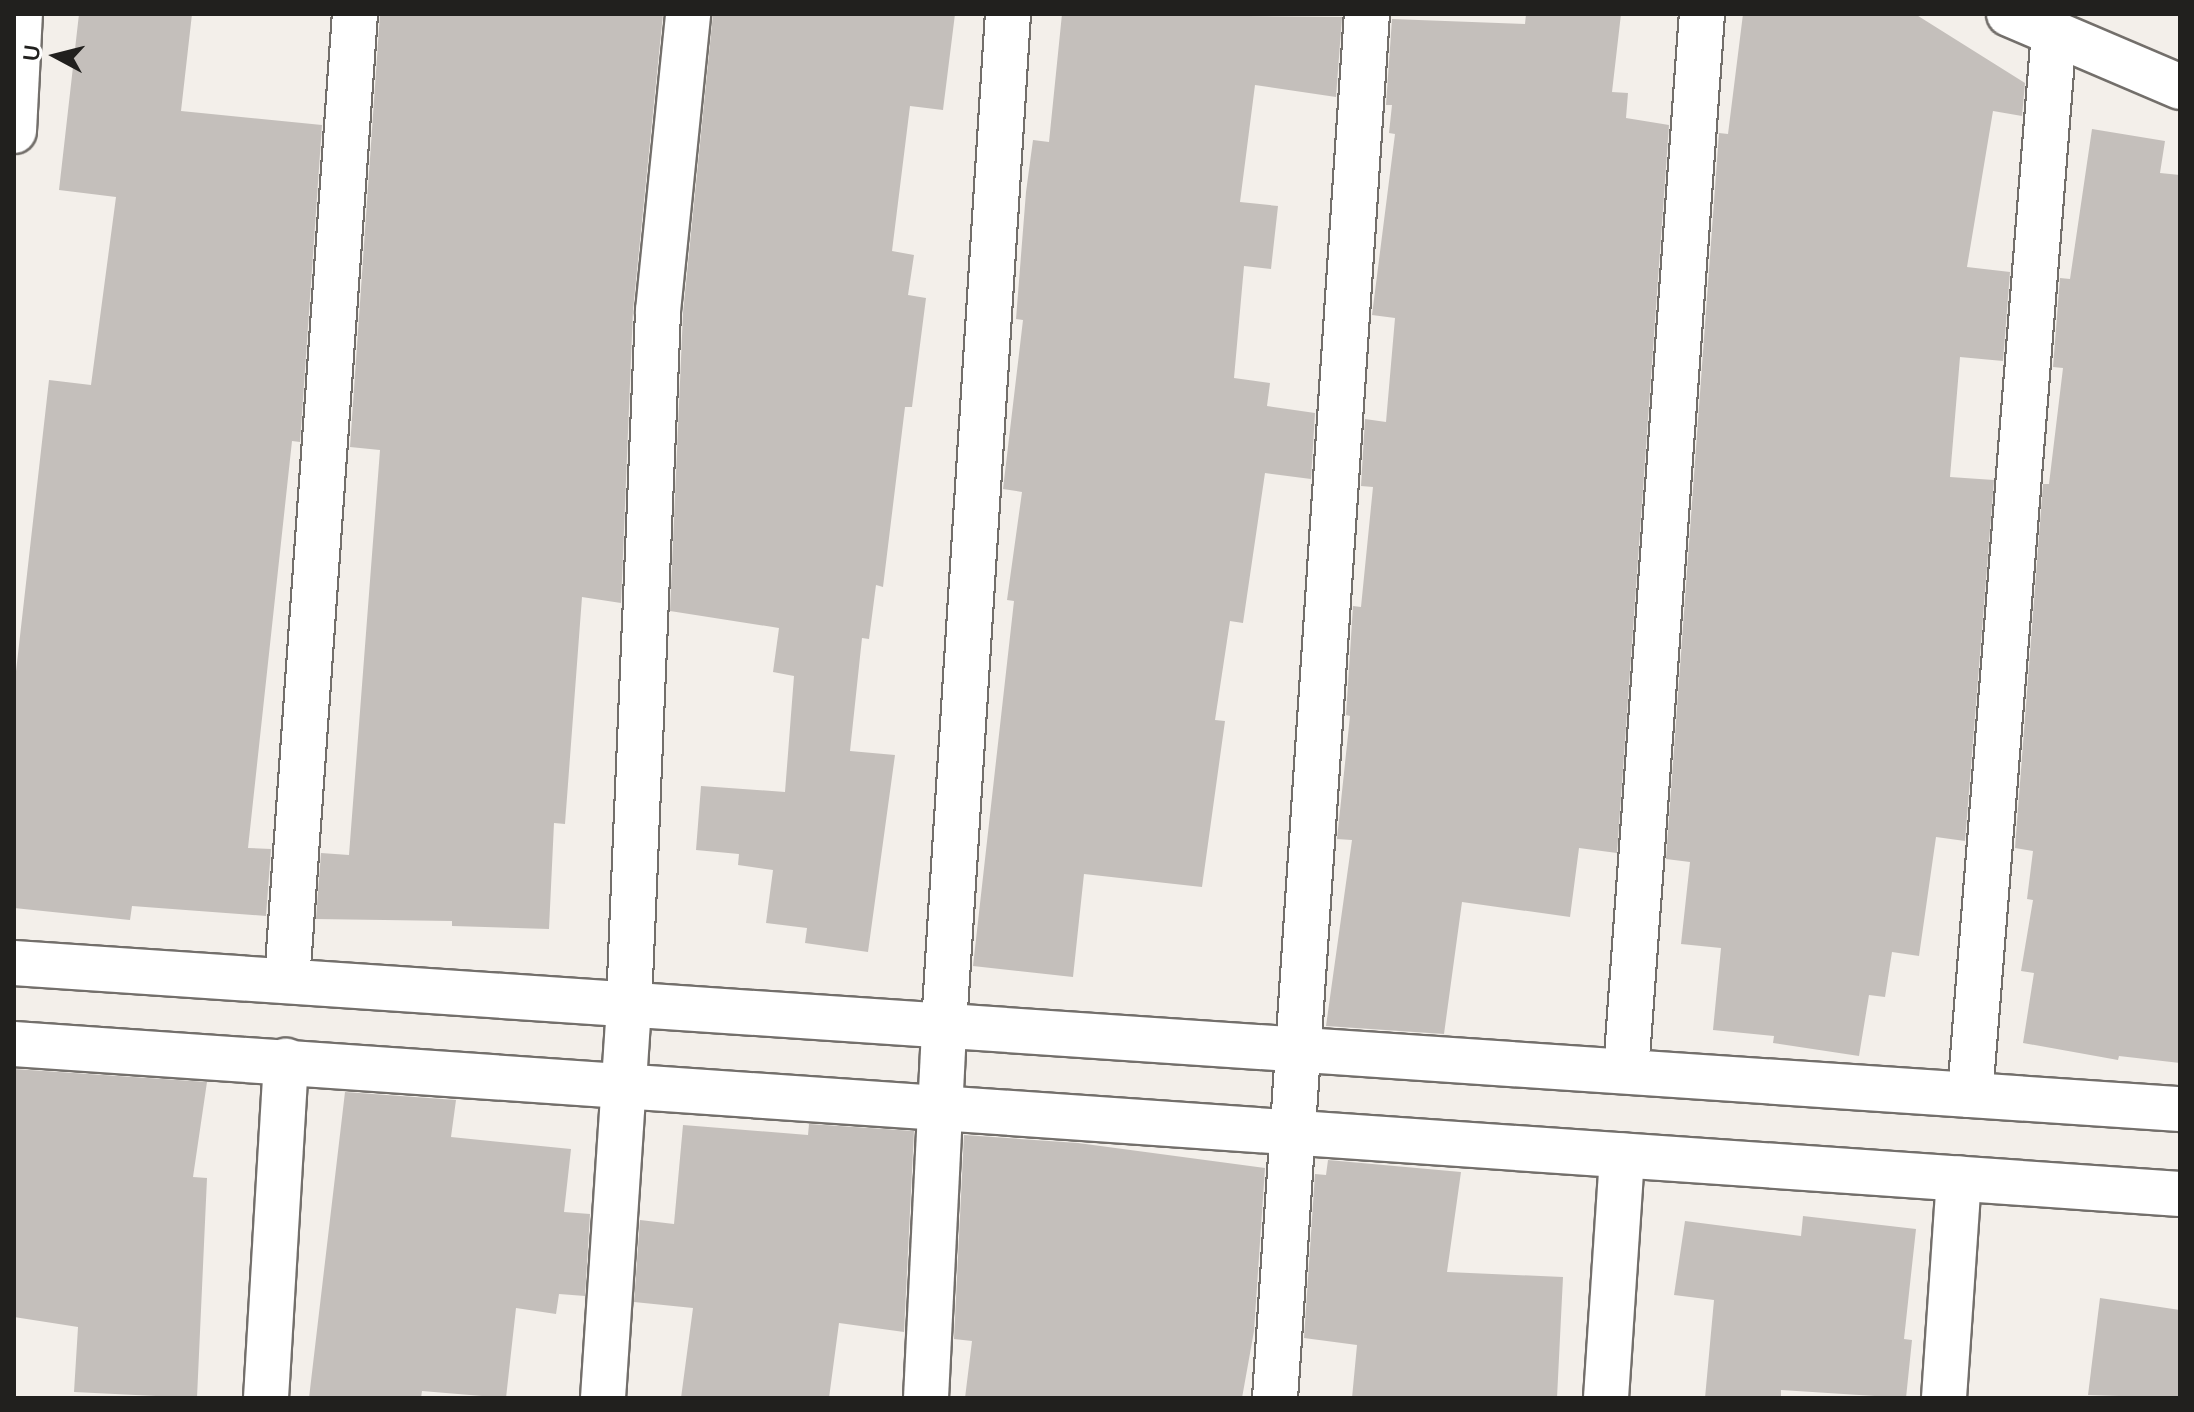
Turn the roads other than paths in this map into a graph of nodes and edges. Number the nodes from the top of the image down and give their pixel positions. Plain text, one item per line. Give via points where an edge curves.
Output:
1 (20, 14) edge
2 (355, 14) edge
3 (688, 14) edge
4 (1008, 14) edge
5 (1367, 14) edge
6 (1702, 14) edge
7 (2009, 14) edge
8 (2054, 33) junction
9 (2180, 87) edge
10 (14, 131) edge
11 (14, 963) edge
12 (287, 981) junction
13 (629, 1004) junction
14 (944, 1025) junction
15 (14, 1044) edge
16 (1297, 1050) junction
17 (286, 1061) junction
18 (1626, 1071) junction
19 (624, 1086) junction
20 (1970, 1095) junction
21 (941, 1108) junction
22 (2180, 1109) edge
23 (1293, 1133) junction
24 (1622, 1156) junction
25 (1959, 1179) junction
26 (2180, 1194) edge
27 (266, 1398) edge
28 (603, 1398) edge
29 (926, 1398) edge
30 (1275, 1398) edge
31 (1606, 1398) edge
32 (1944, 1398) edge

1 - 10 street
2 - 12 street
3 - 13 street via 658,311
4 - 14 street
5 - 16 street
6 - 18 street
7 - 8 street
8 - 9 street
8 - 20 street
11 - 12 street
12 - 13 street
13 - 14 street
13 - 19 street
14 - 16 street
14 - 21 street
15 - 17 street
16 - 18 street
16 - 23 street
17 - 19 street
17 - 27 street
18 - 20 street
19 - 21 street
19 - 28 street
20 - 22 street
21 - 23 street
21 - 29 street
23 - 24 street
23 - 30 street
24 - 25 street
24 - 31 street
25 - 26 street
25 - 32 street

